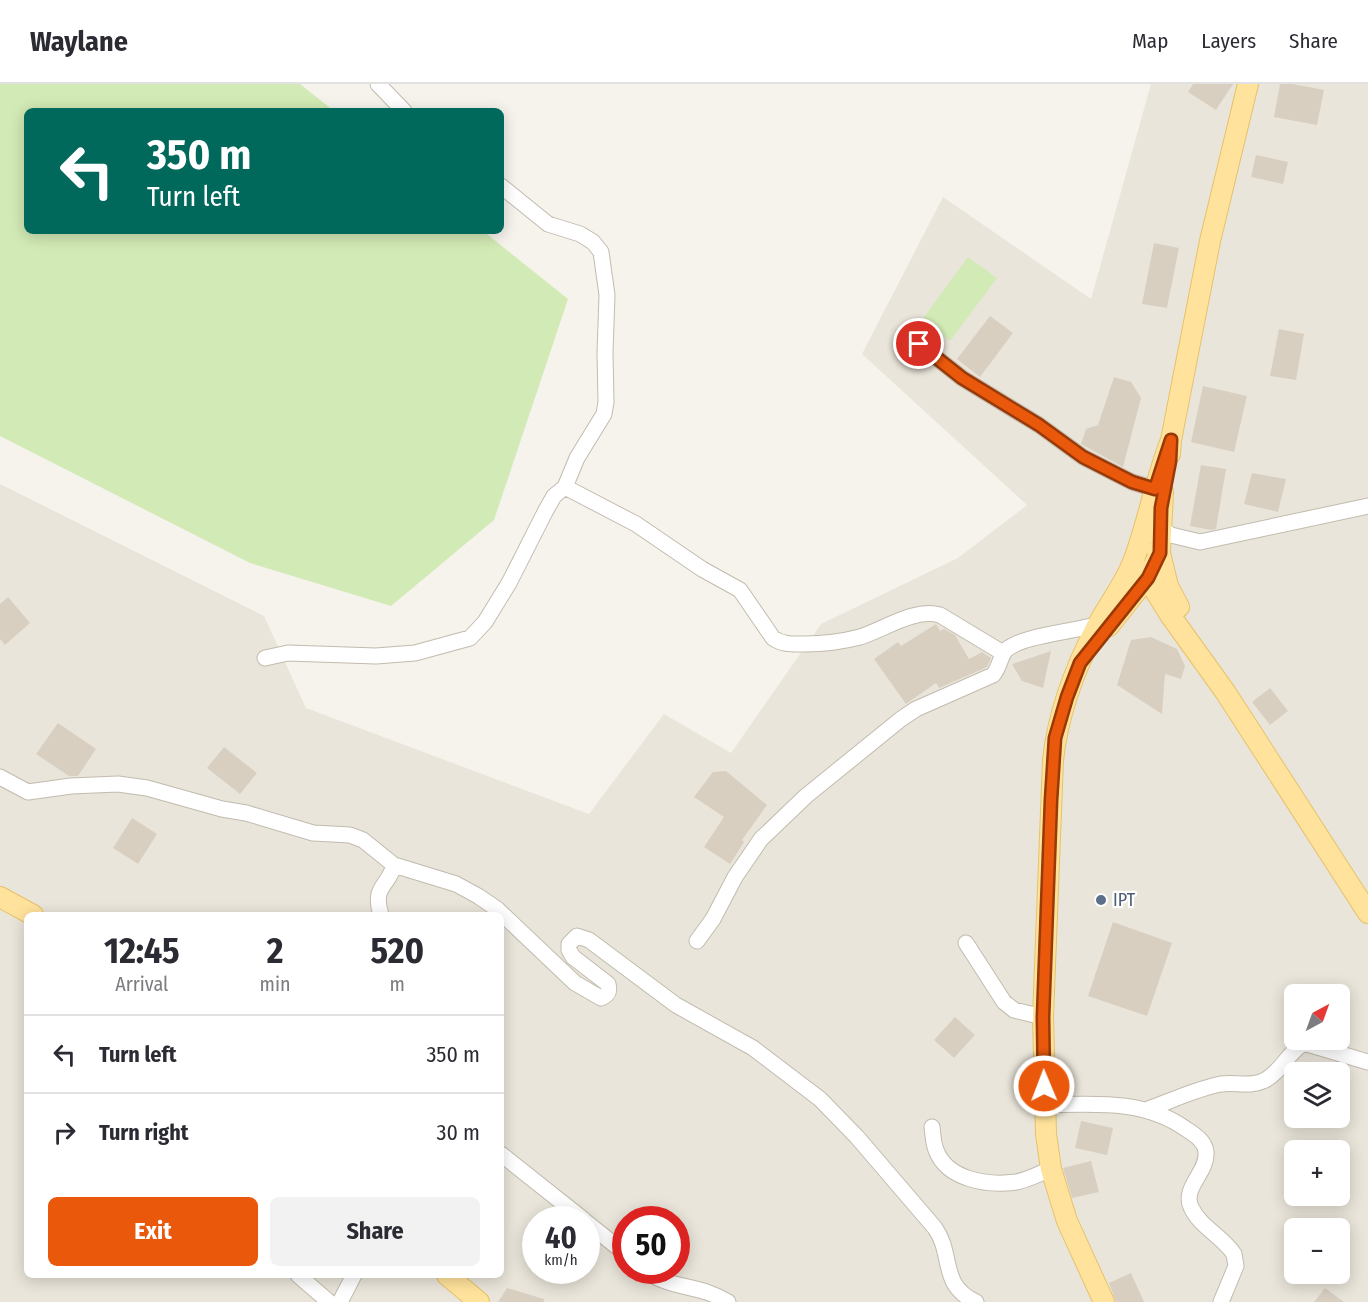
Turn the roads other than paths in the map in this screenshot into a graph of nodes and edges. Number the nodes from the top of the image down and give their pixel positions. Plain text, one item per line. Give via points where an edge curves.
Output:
1 (378, 84) edge
2 (1248, 84) edge
3 (401, 108) edge
4 (504, 188) edge
5 (919, 344) dead end
6 (1171, 440) junction
7 (565, 487) junction
8 (1155, 489) junction
9 (1368, 506) edge
10 (1160, 527) junction
11 (1141, 540) junction
12 (1160, 553) junction
13 (1132, 565) junction
14 (1148, 578) junction
15 (1098, 624) junction
16 (1003, 653) junction
17 (265, 658) dead end
18 (1080, 663) junction
19 (1226, 693) junction
20 (0, 777) edge
21 (393, 865) junction
22 (0, 897) edge
23 (28, 912) edge
24 (380, 912) edge
25 (499, 912) edge
26 (1368, 913) edge
27 (504, 916) edge
28 (697, 941) dead end
29 (966, 943) dead end
30 (1043, 1017) junction
31 (1368, 1062) edge
32 (1044, 1105) junction
33 (1146, 1110) junction
34 (933, 1127) dead end
35 (504, 1156) edge
36 (1051, 1169) junction
37 (566, 1206) edge
38 (600, 1233) edge
39 (612, 1243) edge
40 (301, 1278) edge
41 (352, 1278) edge
42 (451, 1278) edge
43 (673, 1284) edge
44 (329, 1302) edge
45 (340, 1302) edge
46 (479, 1302) edge
47 (728, 1302) edge
48 (976, 1302) edge
49 (1104, 1302) edge
50 (1221, 1302) edge

1 - 3 street
2 - 6 main road via 1210,241
4 - 7 street via 548,224 580,234 601,252 607,295 606,402 604,414 577,458
5 - 8 street via 962,378 1083,457
6 - 8 main road
6 - 10 main road
7 - 16 street via 636,524 740,590 779,642 838,643 931,612
7 - 17 street via 554,496 509,584 470,638 415,653 288,653
8 - 11 main road
9 - 10 street via 1200,542 1171,535
10 - 12 main road
11 - 12 main road
11 - 13 main road
12 - 14 main road
12 - 19 main road via 1168,586
13 - 14 main road
13 - 15 main road
14 - 18 main road
14 - 19 main road
15 - 16 street via 1023,642
15 - 18 main road
16 - 28 street via 993,675 901,719 771,829 748,856
18 - 30 main road via 1055,738
19 - 26 main road
20 - 21 street via 28,792 118,784 147,788 314,833 350,835 363,840
21 - 24 street via 378,893
21 - 25 street via 456,885
22 - 23 main road
27 - 48 street via 593,995 607,995 608,984 573,957 569,944 577,936 589,940 676,1005 753,1048 820,1100 935,1228 942,1238 951,1280
29 - 30 street via 1004,1002 1014,1010
30 - 32 main road
31 - 33 street via 1304,1043 1266,1080 1218,1085
32 - 33 street via 1110,1104
32 - 36 main road
33 - 50 street via 1166,1116 1196,1135 1206,1150 1206,1162 1188,1198 1196,1216 1234,1254 1236,1266
34 - 36 street via 941,1159 952,1170 977,1182 1017,1182
35 - 37 street
36 - 49 main road via 1067,1221
38 - 39 street
40 - 44 street
41 - 45 street
42 - 46 main road
43 - 47 street via 714,1293

